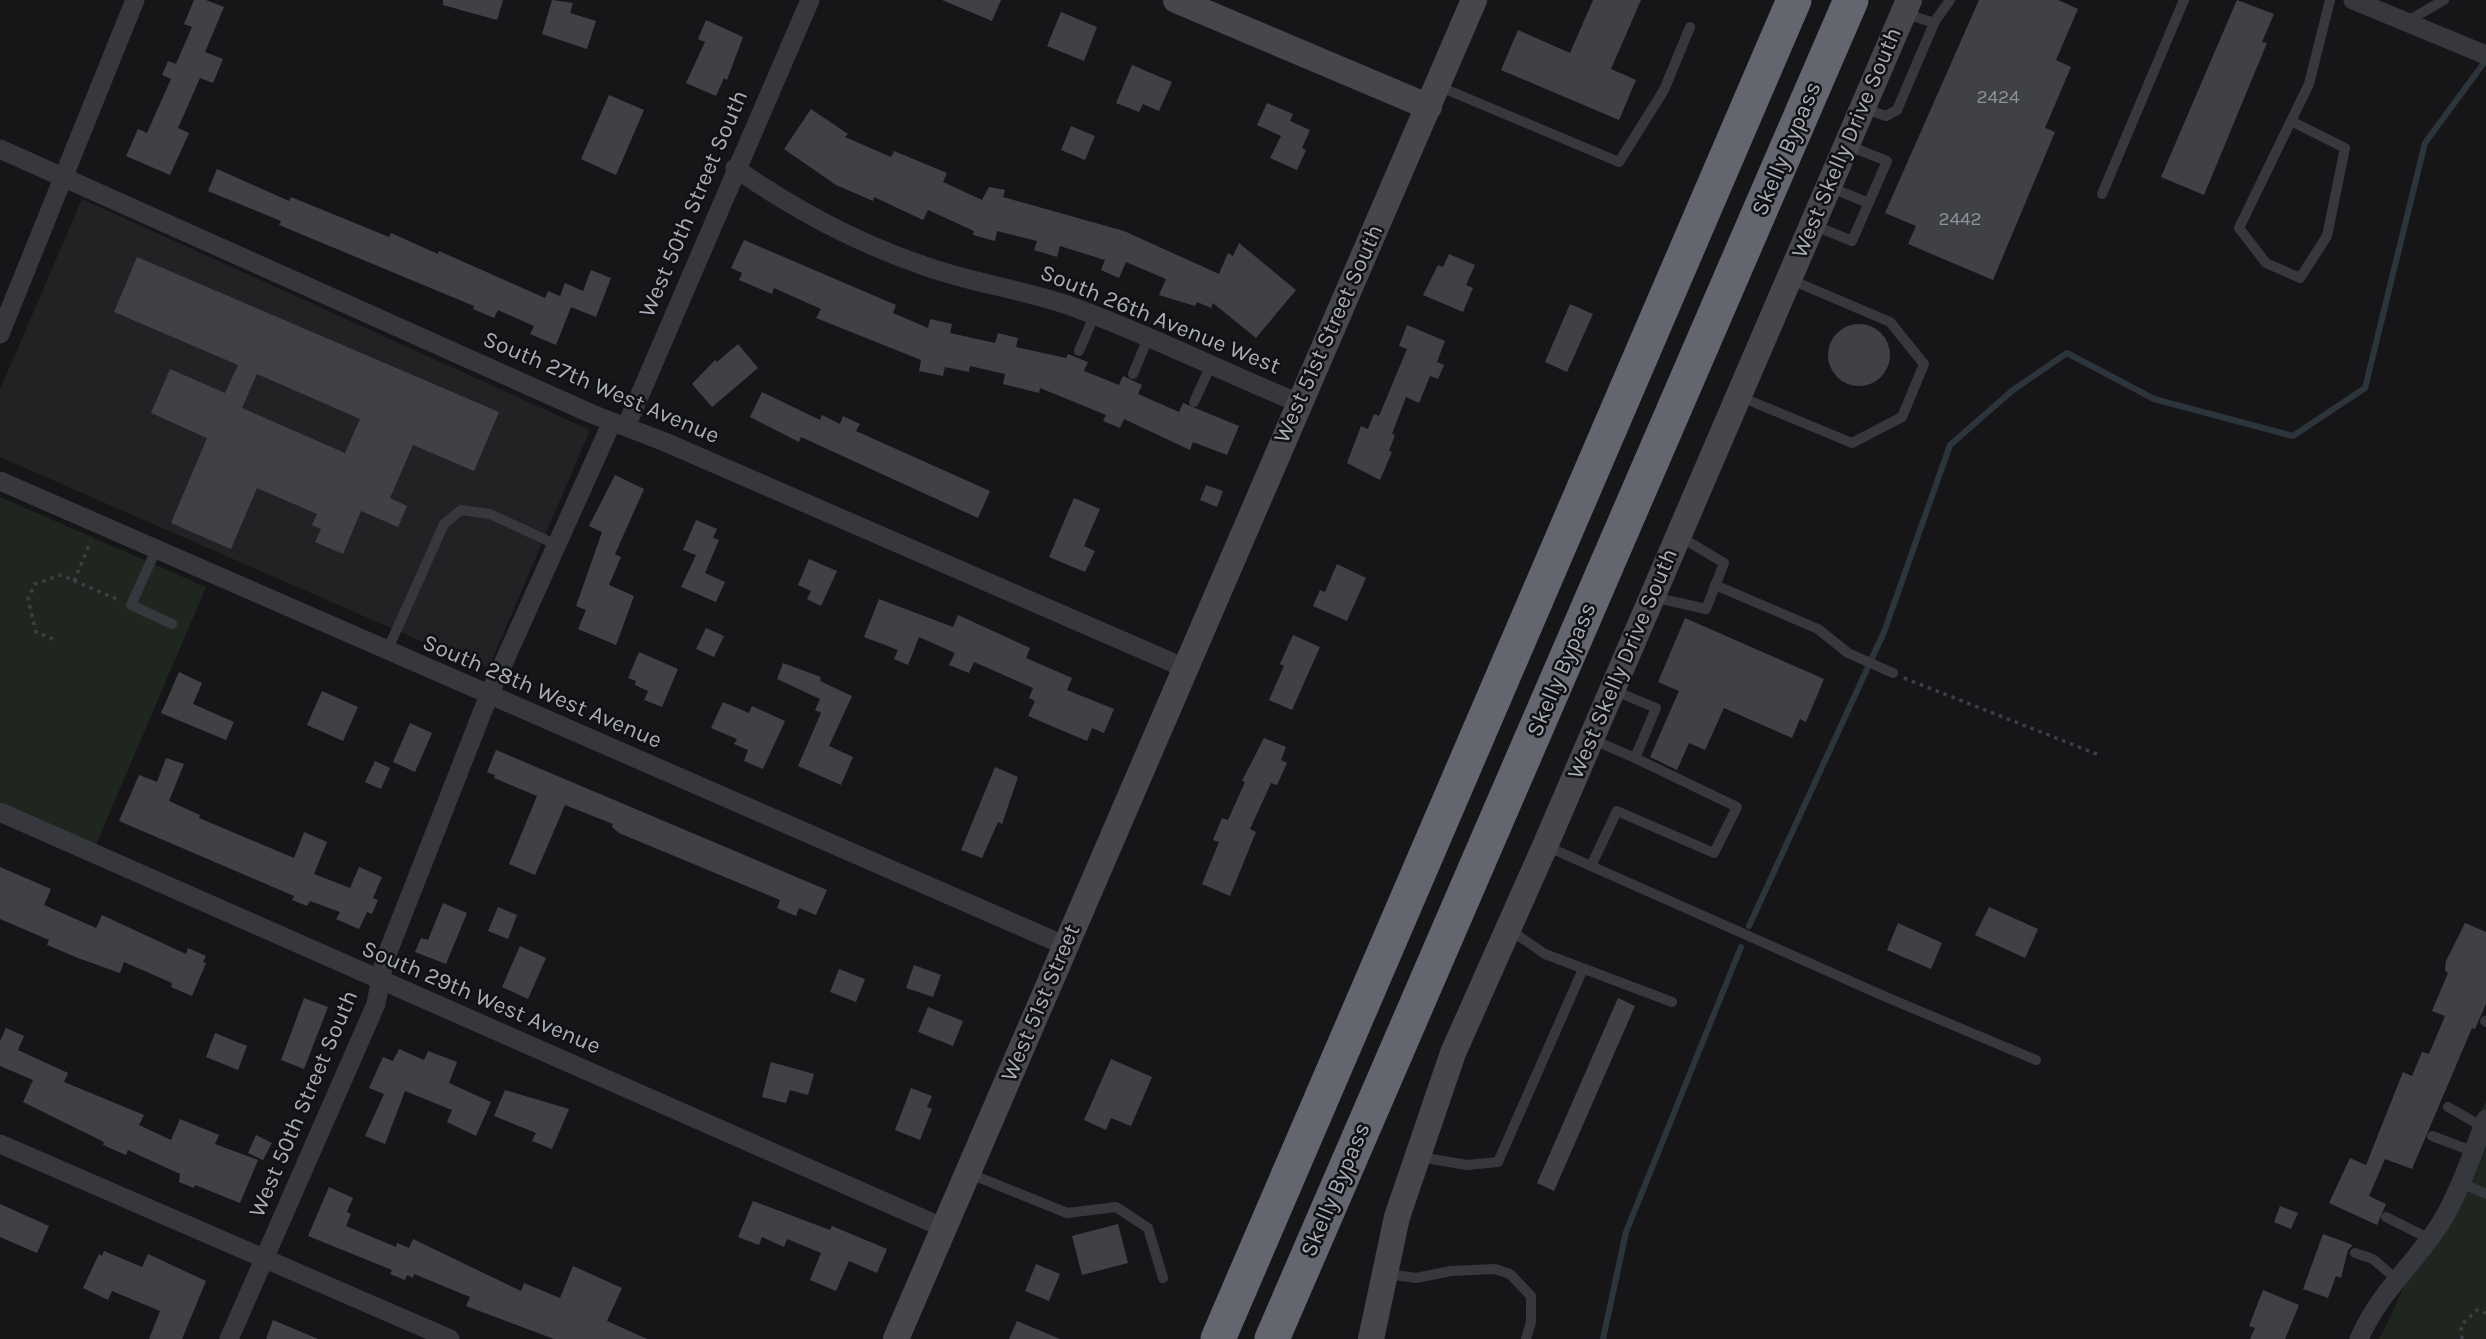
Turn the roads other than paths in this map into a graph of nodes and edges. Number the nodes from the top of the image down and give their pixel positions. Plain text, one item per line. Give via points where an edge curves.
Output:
1 (135, 0) edge
2 (810, 0) edge
3 (1176, 0) edge
4 (1474, 0) edge
5 (1794, 0) edge
6 (1851, 0) edge
7 (1950, 0) edge
8 (2184, 0) edge
9 (2330, 0) edge
10 (2353, 0) edge
11 (2444, 0) edge
12 (1906, 6) edge
13 (2406, 22) junction
14 (1934, 23) junction
15 (1690, 27) dead end
16 (2480, 53) edge
17 (1433, 96) junction
18 (1863, 107) junction
19 (2291, 121) junction
20 (1846, 145) junction
21 (0, 149) edge
22 (735, 168) junction
23 (64, 176) junction
24 (1829, 187) junction
25 (2102, 194) dead end
26 (1869, 203) junction
27 (1812, 225) junction
28 (1789, 279) junction
29 (1094, 316) junction
30 (0, 334) edge
31 (1148, 338) junction
32 (1079, 351) dead end
33 (1210, 365) junction
34 (1133, 374) dead end
35 (1739, 396) junction
36 (1194, 402) dead end
37 (1299, 403) junction
38 (619, 424) junction
39 (0, 481) edge
40 (1679, 536) junction
41 (555, 544) junction
42 (156, 550) junction
43 (1715, 585) junction
44 (1653, 596) junction
45 (172, 624) dead end
46 (387, 651) junction
47 (1185, 668) junction
48 (1893, 673) road end
49 (1612, 690) junction
50 (489, 695) junction
51 (1591, 739) junction
52 (1635, 758) junction
53 (0, 812) edge
54 (1545, 846) junction
55 (1591, 866) junction
56 (1506, 927) junction
57 (1066, 946) junction
58 (1583, 969) junction
59 (380, 982) junction
60 (1672, 1002) dead end
61 (2036, 1060) dead end
62 (2448, 1107) dead end
63 (2484, 1123) edge
64 (2432, 1136) dead end
65 (0, 1144) edge
66 (2472, 1151) junction
67 (1416, 1156) junction
68 (968, 1173) junction
69 (2459, 1182) junction
70 (2486, 1194) edge
71 (1326, 1213) junction
72 (2386, 1217) dead end
73 (944, 1228) junction
74 (2430, 1239) junction
75 (2355, 1253) dead end
76 (264, 1258) junction
77 (1383, 1273) junction
78 (1163, 1278) dead end
79 (2395, 1278) junction
80 (229, 1339) edge
81 (450, 1339) edge
82 (896, 1339) edge
83 (1218, 1339) edge
84 (1272, 1339) edge
85 (1285, 1339) edge
86 (1371, 1339) edge
87 (1526, 1339) edge
88 (2359, 1339) edge

1 - 23 street
2 - 22 street, West 50th Street South
3 - 17 street
4 - 17 street, West 51st Street South
5 - 83 highway
6 - 71 highway, Skelly Bypass
7 - 14 lane
8 - 25 lane
9 - 19 lane via 2309,84
10 - 13 street
11 - 13 lane
12 - 14 lane
12 - 18 street, West Skelly Drive South
13 - 16 street
14 - 18 lane via 1897,110 1886,116
15 - 17 lane via 1664,90 1619,162
17 - 37 street, West 51st Street South
18 - 20 street, West Skelly Drive South
19 - 19 lane via 2239,228 2266,263 2300,278 2327,236 2345,148
20 - 24 street, West Skelly Drive South
20 - 26 lane via 1887,161
21 - 23 street, South 27th West Avenue
22 - 29 street, South 26th Avenue West via 812,217 894,254 1028,291
22 - 38 street, West 50th Street South
23 - 30 street
23 - 38 street, South 27th West Avenue
24 - 26 lane
24 - 27 street, West Skelly Drive South
26 - 27 lane via 1852,242
27 - 28 street, West Skelly Drive South
28 - 35 street, West Skelly Drive South
28 - 35 lane via 1890,322 1924,364 1902,417 1852,443
29 - 31 street, South 26th Avenue West
29 - 32 lane
31 - 33 street, South 26th Avenue West
31 - 34 lane
33 - 36 lane
33 - 37 street, South 26th Avenue West
35 - 40 street, West Skelly Drive South
37 - 47 street, West 51st Street South
38 - 41 street, West 50th Street South
38 - 47 street, South 27th West Avenue
39 - 42 street, South 28th West Avenue
40 - 43 lane via 1724,563
40 - 44 street, West Skelly Drive South
41 - 46 lane via 490,514 461,510 444,524
41 - 50 street, West 50th Street South
42 - 45 lane via 131,605
42 - 46 street, South 28th West Avenue
43 - 44 lane via 1706,609
43 - 48 lane via 1818,629 1848,653
44 - 49 street, West Skelly Drive South
46 - 50 street, South 28th West Avenue
47 - 57 street, West 51st Street
49 - 51 street, West Skelly Drive South
49 - 52 lane via 1656,708
50 - 57 street, South 28th West Avenue
50 - 59 street, West 50th Street South
51 - 52 lane
51 - 54 street, West Skelly Drive South
52 - 55 lane via 1737,807 1714,853 1617,811
53 - 59 street, South 29th West Avenue
54 - 55 lane
54 - 56 street, West Skelly Drive South
55 - 61 lane
56 - 58 lane via 1545,954
56 - 67 street, West Skelly Drive South
57 - 68 street, West 51st Street
58 - 60 lane
58 - 67 lane via 1498,1162 1467,1165
59 - 73 street, South 29th West Avenue
59 - 76 street, West 50th Street South via 376,1004
62 - 63 lane
63 - 66 street
64 - 66 lane
65 - 76 street
66 - 69 street
67 - 77 street, West Skelly Drive South
68 - 73 street, West 51st Street
68 - 78 lane via 1067,1213 1116,1207 1148,1228
69 - 70 lane
69 - 74 street
71 - 84 highway, Skelly Bypass
71 - 85 highway
72 - 74 lane
73 - 82 street, West 51st Street
74 - 79 street
75 - 79 lane via 2373,1259
76 - 80 street, West 50th Street South
76 - 81 street
77 - 86 street, West Skelly Drive South
77 - 87 lane via 1416,1278 1481,1268 1510,1274 1531,1296
79 - 88 street

